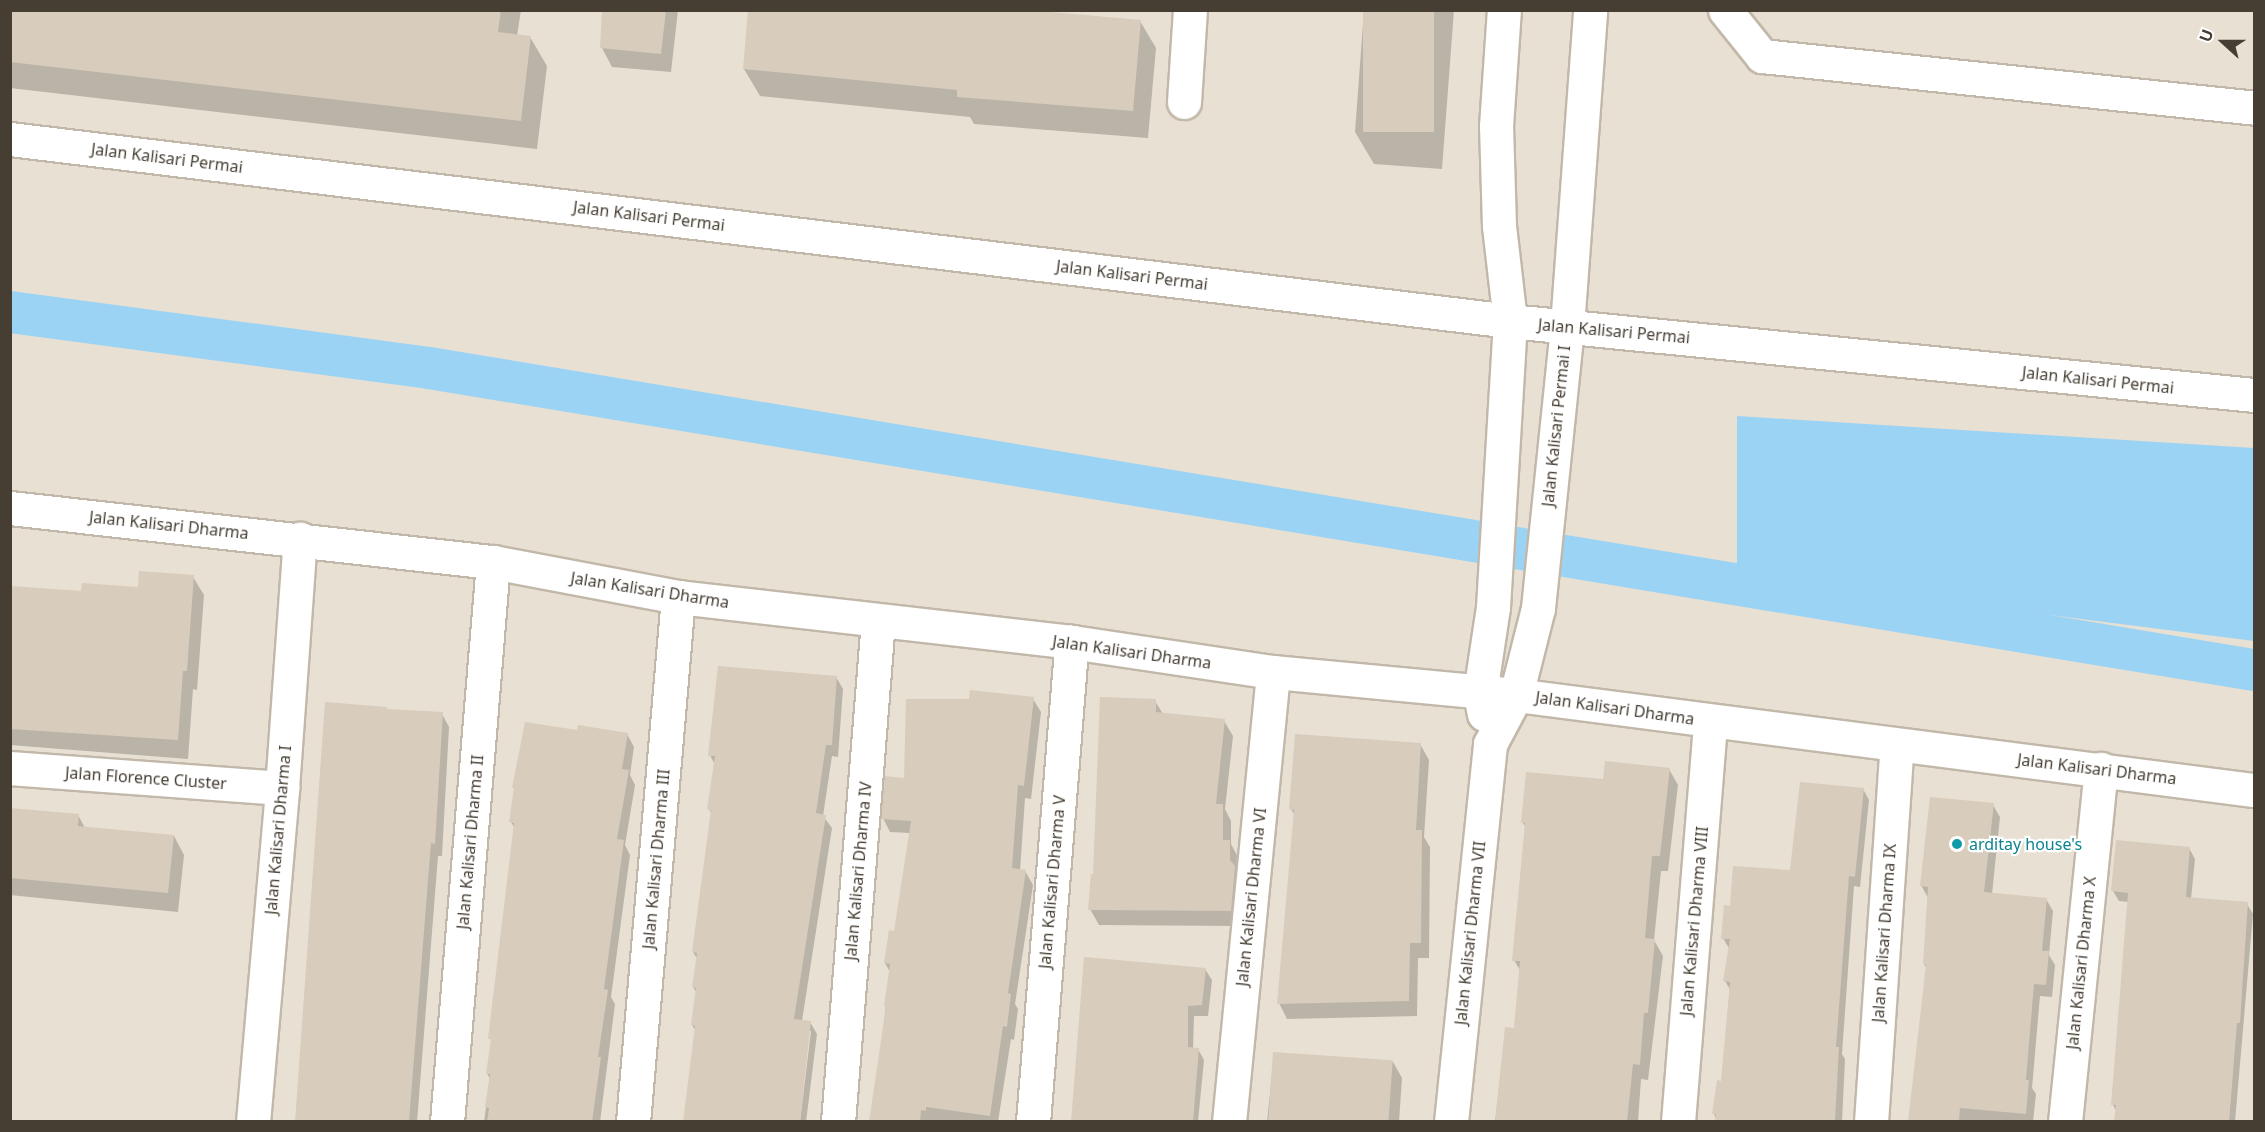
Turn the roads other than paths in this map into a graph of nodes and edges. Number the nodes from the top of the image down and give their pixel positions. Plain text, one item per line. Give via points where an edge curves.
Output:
1 (1190, 10) edge
2 (1504, 10) edge
3 (1590, 10) edge
4 (1725, 10) edge
5 (1184, 102) dead end
6 (2254, 108) edge
7 (10, 139) edge
8 (1510, 321) junction
9 (1567, 326) junction
10 (2254, 395) edge
11 (10, 508) edge
12 (300, 539) junction
13 (493, 562) junction
14 (678, 597) junction
15 (878, 621) junction
16 (1072, 642) junction
17 (1272, 672) junction
18 (1479, 693) junction
19 (1516, 695) junction
20 (1710, 721) junction
21 (1490, 744) junction
22 (1897, 745) junction
23 (10, 768) edge
24 (2101, 769) junction
25 (282, 788) junction
26 (2254, 790) edge
27 (253, 1122) edge
28 (447, 1122) edge
29 (633, 1122) edge
30 (838, 1122) edge
31 (1033, 1122) edge
32 (1229, 1122) edge
33 (1451, 1122) edge
34 (1678, 1122) edge
35 (1871, 1122) edge
36 (2065, 1122) edge

1 - 5 street
2 - 8 street via 1496,126 1499,225
3 - 9 street, Jalan Kalisari Permai I
4 - 6 street via 1762,56
7 - 8 street, Jalan Kalisari Permai
8 - 9 street, Jalan Kalisari Permai
8 - 18 street via 1493,607
9 - 10 street, Jalan Kalisari Permai
9 - 19 street, Jalan Kalisari Permai I via 1538,608
11 - 12 street, Jalan Kalisari Dharma
12 - 13 street, Jalan Kalisari Dharma
12 - 25 street, Jalan Kalisari Dharma I
13 - 14 street, Jalan Kalisari Dharma
13 - 28 street, Jalan Kalisari Dharma II
14 - 15 street, Jalan Kalisari Dharma
14 - 29 street, Jalan Kalisari Dharma III
15 - 16 street, Jalan Kalisari Dharma
15 - 30 street, Jalan Kalisari Dharma IV
16 - 17 street, Jalan Kalisari Dharma
16 - 31 street, Jalan Kalisari Dharma V
17 - 18 street, Jalan Kalisari Dharma
17 - 32 street, Jalan Kalisari Dharma VI
18 - 19 street, Jalan Kalisari Dharma
18 - 21 street, Jalan Kalisari Dharma VII
19 - 20 street, Jalan Kalisari Dharma
19 - 21 street, Jalan Kalisari Dharma VII
20 - 22 street, Jalan Kalisari Dharma
20 - 34 street, Jalan Kalisari Dharma VIII
21 - 33 street, Jalan Kalisari Dharma VII
22 - 24 street, Jalan Kalisari Dharma
22 - 35 street, Jalan Kalisari Dharma IX
23 - 25 street, Jalan Florence Cluster
24 - 26 street, Jalan Kalisari Dharma
24 - 36 street, Jalan Kalisari Dharma X
25 - 27 street, Jalan Kalisari Dharma I

